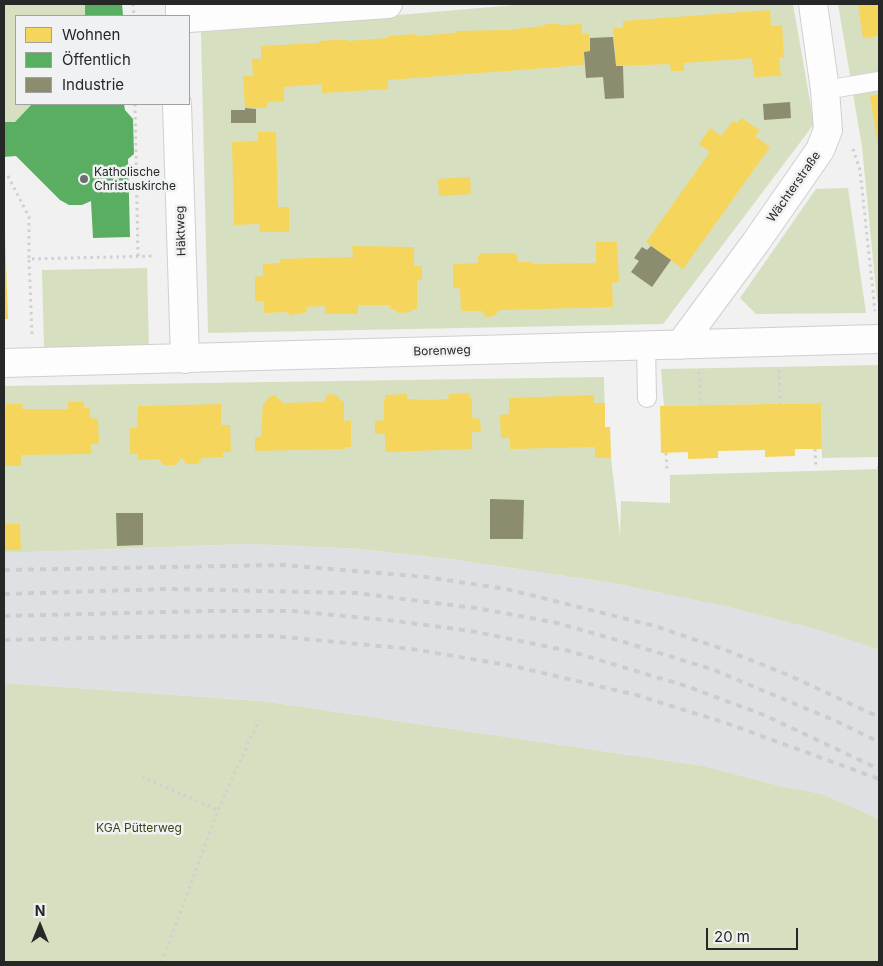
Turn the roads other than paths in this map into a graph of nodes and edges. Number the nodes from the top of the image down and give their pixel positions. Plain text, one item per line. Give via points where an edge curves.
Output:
1 (374, 4) edge
2 (813, 4) edge
3 (190, 18) edge
4 (879, 81) edge
5 (825, 90) junction
6 (177, 105) edge
7 (878, 339) edge
8 (646, 345) junction
9 (680, 345) junction
10 (185, 359) junction
11 (4, 364) edge
12 (647, 398) dead end

1 - 3 street
2 - 5 street, Wächterstraße
4 - 5 lane
5 - 9 street, Wächterstraße via 828,130 820,150
6 - 10 street, Häktweg
7 - 9 street, Borenweg
8 - 9 street, Borenweg
8 - 10 street, Borenweg
8 - 12 lane
10 - 11 street, Borenweg

